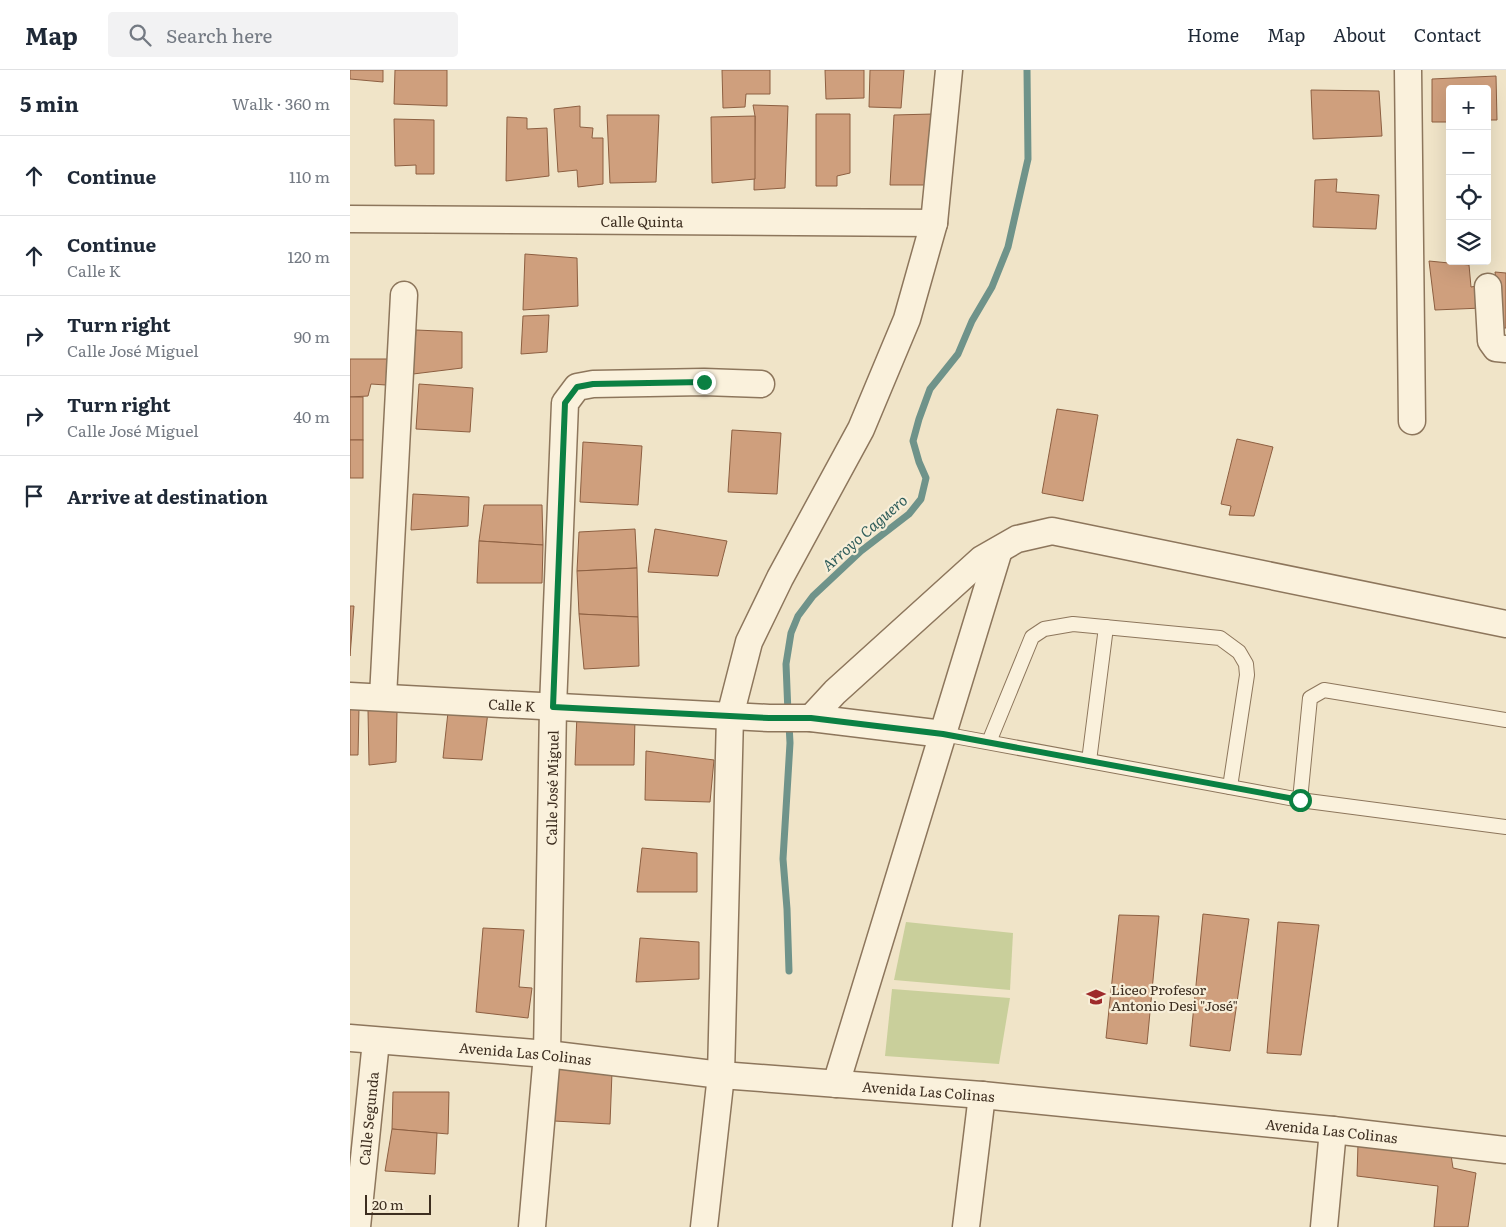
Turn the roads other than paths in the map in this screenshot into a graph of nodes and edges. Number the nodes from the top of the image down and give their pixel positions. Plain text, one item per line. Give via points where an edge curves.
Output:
1 (949, 70) edge
2 (1408, 70) edge
3 (350, 219) edge
4 (934, 223) junction
5 (1488, 286) dead end
6 (404, 295) dead end
7 (1506, 349) edge
8 (761, 384) dead end
9 (1412, 421) dead end
10 (999, 550) junction
11 (1506, 624) edge
12 (1106, 627) junction
13 (350, 696) edge
14 (383, 698) junction
15 (553, 707) junction
16 (730, 716) junction
17 (805, 718) junction
18 (1506, 720) edge
19 (943, 734) junction
20 (989, 742) junction
21 (1089, 761) junction
22 (1230, 787) junction
23 (1300, 800) junction
24 (1506, 827) edge
25 (350, 1038) edge
26 (376, 1041) junction
27 (547, 1054) junction
28 (721, 1075) junction
29 (836, 1084) junction
30 (982, 1095) junction
31 (1333, 1130) junction
32 (1506, 1150) edge
33 (357, 1227) edge
34 (532, 1227) edge
35 (704, 1227) edge
36 (966, 1227) edge
37 (1324, 1227) edge

1 - 4 street
2 - 9 street
3 - 4 street, Calle Quinta
4 - 16 street via 907,319 861,429 749,642
5 - 7 street via 1491,341 1496,348
6 - 14 street
8 - 15 street, Calle José Miguel via 593,384 577,387 565,403
10 - 11 street via 1017,540 1052,531
10 - 17 street via 975,565
10 - 19 street
12 - 20 lane via 1073,624 1044,629 1032,637
12 - 21 lane
12 - 22 lane via 1220,638 1239,652 1248,675
13 - 14 street, Calle K
14 - 15 street, Calle K
15 - 16 street, Calle K
15 - 27 street, Calle José Miguel
16 - 17 street, Calle K
16 - 28 street
17 - 19 street, Calle K
18 - 23 lane via 1324,690 1310,698
19 - 20 lane
19 - 29 street
20 - 21 lane
21 - 22 lane
22 - 23 lane
23 - 24 lane
25 - 26 street, Avenida Las Colinas
26 - 27 street, Avenida Las Colinas
26 - 33 street, Calle Segunda
27 - 28 street, Avenida Las Colinas
27 - 34 street, Calle José Miguel
28 - 29 street, Avenida Las Colinas
28 - 35 street
29 - 30 street, Avenida Las Colinas
30 - 31 street, Avenida Las Colinas
30 - 36 street
31 - 32 street, Avenida Las Colinas
31 - 37 street

